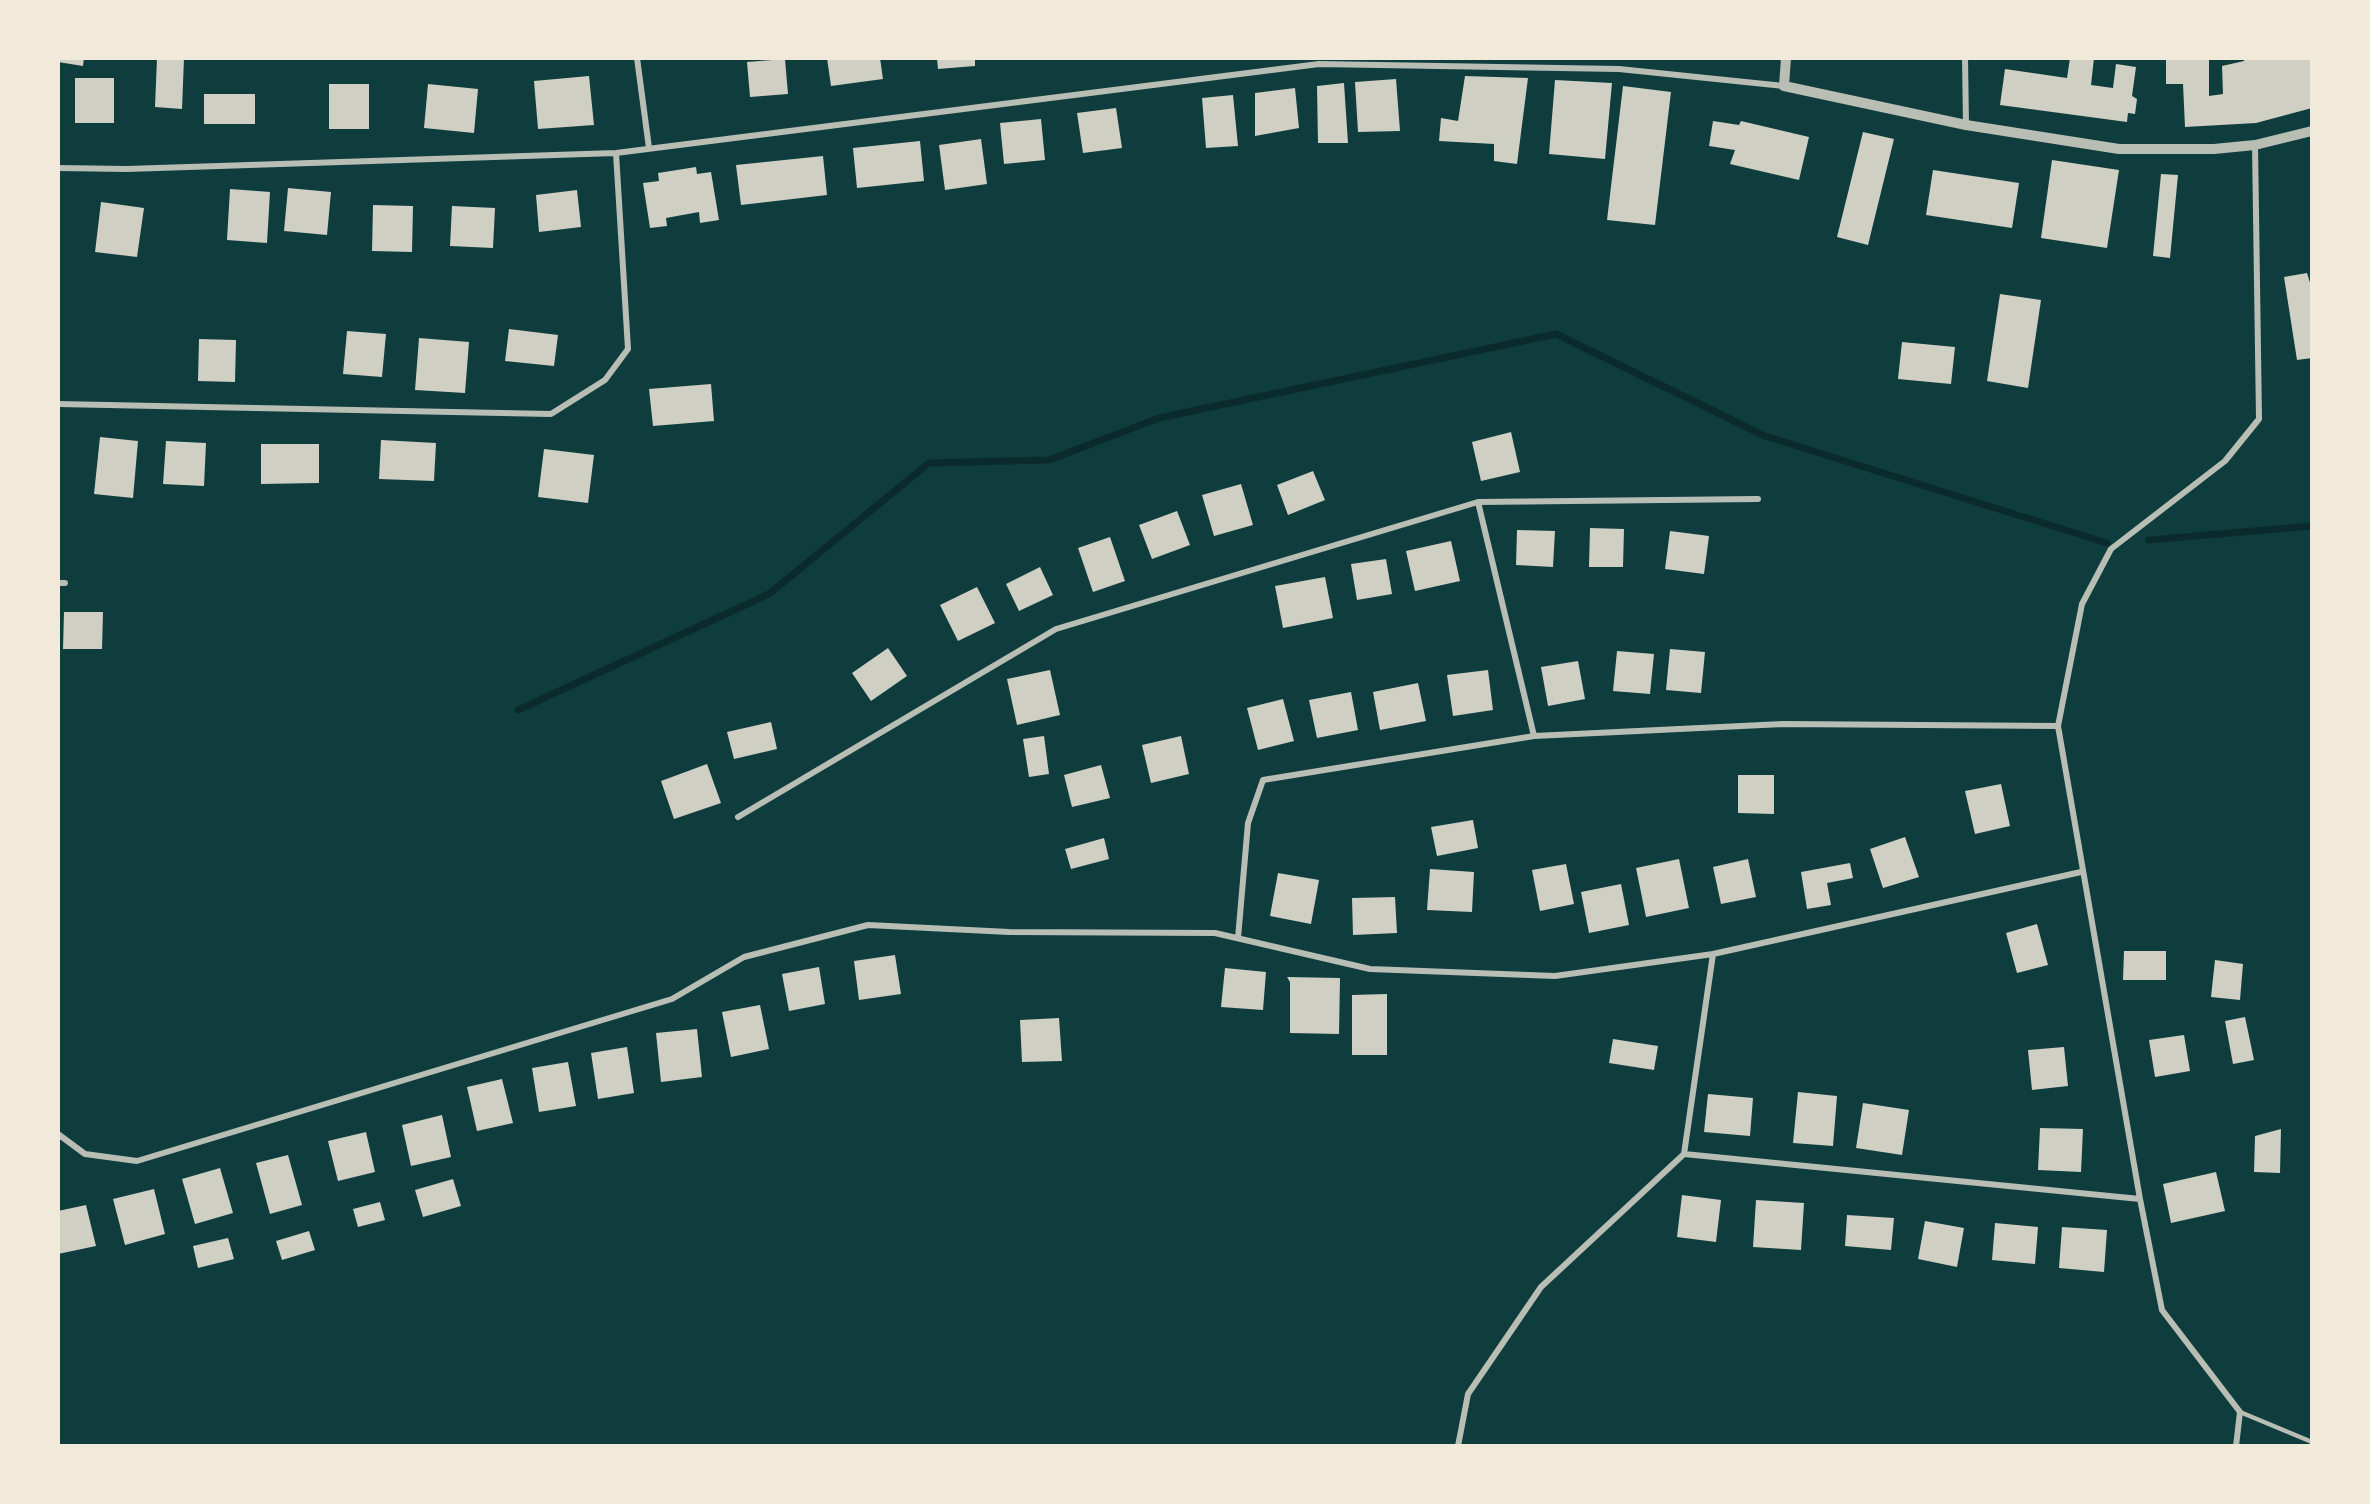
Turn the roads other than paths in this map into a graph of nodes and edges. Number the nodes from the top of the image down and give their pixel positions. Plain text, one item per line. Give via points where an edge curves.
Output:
1 (637, 58) edge
2 (1786, 58) edge
3 (1965, 58) edge
4 (1319, 61) edge
5 (1784, 86) junction
6 (1966, 124) junction
7 (2312, 131) edge
8 (2255, 145) junction
9 (649, 148) junction
10 (616, 153) junction
11 (58, 168) edge
12 (58, 404) edge
13 (1758, 499) dead end
14 (1478, 502) junction
15 (2058, 726) junction
16 (1534, 736) junction
17 (738, 817) dead end
18 (2081, 872) junction
19 (1238, 938) junction
20 (1713, 954) junction
21 (58, 1134) edge
22 (1684, 1154) junction
23 (2140, 1199) junction
24 (2240, 1412) junction
25 (2312, 1442) edge
26 (1458, 1446) edge
27 (2236, 1446) edge

1 - 9 street
2 - 5 street
3 - 6 street
4 - 5 street via 1619,69
4 - 9 street
5 - 6 street
6 - 8 street via 2119,149
7 - 8 street
8 - 15 street via 2259,419 2225,461 2111,549 2082,604
9 - 10 street
10 - 11 street
10 - 12 street via 628,348 605,380 551,414
13 - 14 street
14 - 16 street
14 - 17 street via 1056,629
15 - 16 street via 1783,724
15 - 18 street
16 - 19 street via 1263,780 1248,823
18 - 20 street
18 - 23 street
19 - 20 street via 1370,969 1556,976
19 - 21 street via 1215,933 1009,932 868,925 744,957 672,999 137,1161 85,1154
20 - 22 street
22 - 23 street
22 - 26 street via 1541,1287 1468,1394
23 - 24 street via 2162,1310
24 - 25 lane
24 - 27 street

